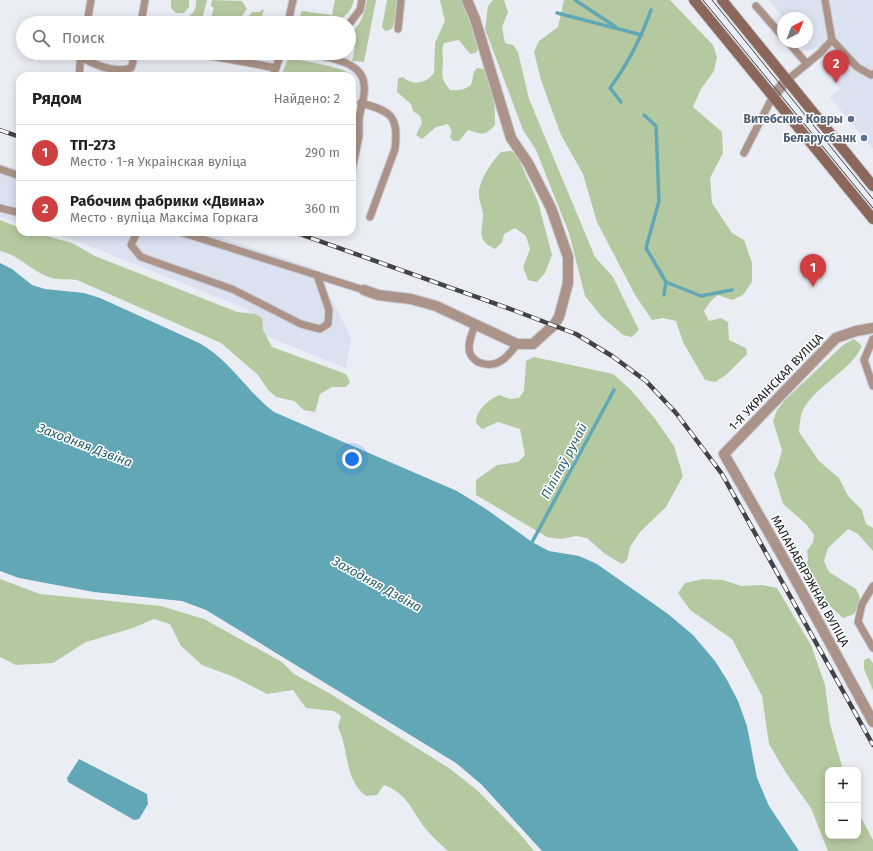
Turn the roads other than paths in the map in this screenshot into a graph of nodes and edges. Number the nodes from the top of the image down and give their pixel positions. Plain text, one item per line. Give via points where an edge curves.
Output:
1 (90, 0) edge
2 (145, 0) edge
3 (293, 0) edge
4 (362, 0) edge
5 (401, 0) edge
6 (467, 0) edge
7 (694, 0) edge
8 (722, 0) edge
9 (825, 0) edge
10 (756, 6) dead end
11 (88, 16) edge
12 (142, 16) edge
13 (290, 16) edge
14 (355, 16) edge
15 (398, 29) dead end
16 (777, 30) edge
17 (832, 40) junction
18 (793, 48) edge
19 (80, 60) edge
20 (88, 60) edge
21 (134, 60) edge
22 (233, 60) edge
23 (278, 60) edge
24 (336, 60) edge
25 (807, 64) junction
26 (276, 68) junction
27 (79, 72) edge
28 (114, 72) edge
29 (274, 72) edge
30 (873, 74) edge
31 (786, 81) junction
32 (773, 96) junction
33 (361, 103) junction
34 (356, 115) edge
35 (356, 122) edge
36 (356, 151) edge
37 (744, 153) dead end
38 (0, 169) edge
39 (16, 175) edge
40 (873, 186) edge
41 (0, 208) edge
42 (16, 212) edge
43 (370, 217) dead end
44 (873, 219) edge
45 (135, 236) edge
46 (193, 236) edge
47 (318, 275) junction
48 (364, 290) joint
49 (475, 325) junction
50 (873, 328) edge
51 (873, 339) edge
52 (517, 344) junction
53 (873, 386) edge
54 (724, 454) joint
55 (873, 586) edge
56 (873, 648) edge
57 (873, 722) edge

1 - 11 lane
2 - 12 lane
3 - 13 lane
4 - 14 lane via 360,10
5 - 15 lane
6 - 52 street via 510,138 528,163 551,208 568,257 568,283 560,317 533,344
7 - 32 main road
8 - 31 main road
9 - 17 lane
10 - 16 lane
17 - 25 lane
17 - 30 lane via 857,67
18 - 25 lane
19 - 27 lane
20 - 28 lane
21 - 28 lane via 131,68
22 - 26 lane
23 - 26 lane
24 - 33 lane via 356,68 363,77 365,85
25 - 31 lane
26 - 29 lane
31 - 32 street
31 - 40 main road
32 - 37 lane
32 - 44 main road
33 - 34 lane
33 - 43 lane via 383,109 395,123 395,149
35 - 36 lane via 359,136
38 - 39 lane
41 - 42 lane
45 - 47 lane via 131,245 140,257 232,289 301,324 320,329 328,324 328,310
46 - 47 lane
47 - 48 lane
48 - 49 street via 436,306
49 - 52 street
49 - 52 lane via 469,345 470,354 474,360 485,365 496,364 506,359
50 - 54 street, 1-Я УКРАІНСКАЯ ВУЛІЦА via 836,338
51 - 53 lane via 864,360
54 - 57 street, МАЛАНАБЯРЭЖНАЯ ВУЛІЦА
55 - 56 lane via 862,604 858,622

